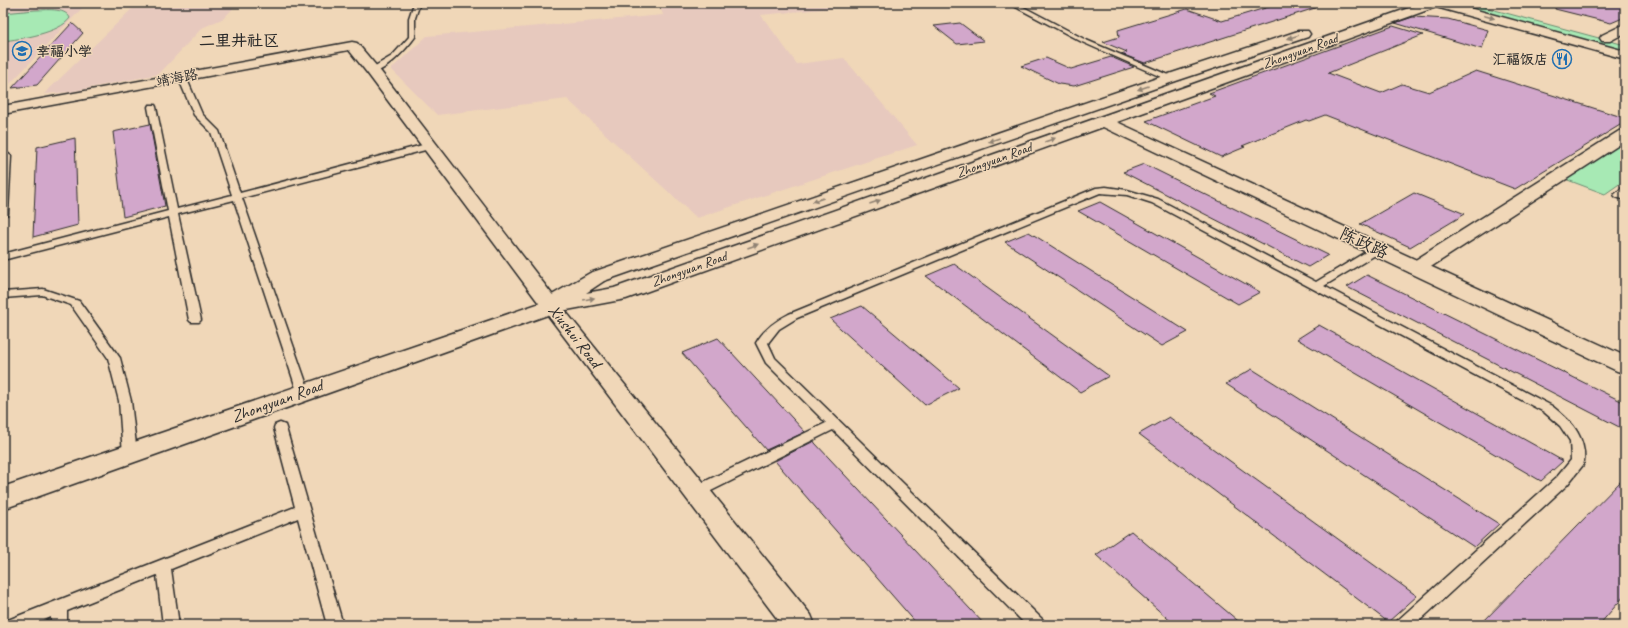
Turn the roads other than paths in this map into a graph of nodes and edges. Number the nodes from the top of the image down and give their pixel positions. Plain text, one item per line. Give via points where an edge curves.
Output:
1 (417, 3) edge
2 (1011, 3) edge
3 (1396, 3) edge
4 (1436, 3) edge
5 (1476, 3) edge
6 (1625, 28) edge
7 (1606, 38) junction
8 (1625, 44) edge
9 (352, 46) joint
10 (1625, 55) edge
11 (373, 70) junction
12 (182, 77) junction
13 (1171, 78) junction
14 (152, 107) dead end
15 (3, 110) edge
16 (1103, 121) junction
17 (1625, 134) edge
18 (430, 146) junction
19 (6, 156) dead end
20 (1625, 190) edge
21 (237, 196) junction
22 (1625, 197) edge
23 (173, 213) junction
24 (3, 214) edge
25 (1378, 249) junction
26 (3, 257) edge
27 (1416, 268) junction
28 (1316, 286) junction
29 (3, 295) edge
30 (551, 306) junction
31 (195, 320) dead end
32 (1625, 365) edge
33 (303, 391) junction
34 (835, 424) junction
35 (280, 428) dead end
36 (130, 454) junction
37 (696, 492) junction
38 (3, 498) edge
39 (302, 510) junction
40 (163, 566) junction
41 (59, 607) junction
42 (14, 625) edge
43 (59, 625) edge
44 (171, 625) edge
45 (335, 625) edge
46 (800, 625) edge
47 (1037, 625) edge
48 (1404, 625) edge

1 - 11 lane via 412,18 412,37 394,57
2 - 13 lane via 1084,41
3 -> 13 main road, Zhongyuan Road
4 -> 10 main road
4 - 16 main road, Zhongyuan Road
5 - 7 main road
6 - 7 street
7 - 8 main road
9 - 11 street, Xiushui Road
9 - 12 street, 靖海路
11 - 18 street, Xiushui Road
12 - 15 street, 靖海路
12 - 21 lane via 198,115 215,131
13 -> 30 main road, Zhongyuan Road via 597,277
14 - 23 lane
16 - 25 main road, 陈政路
30 -> 16 main road, Zhongyuan Road via 618,294
17 - 27 street
18 - 21 lane
18 - 30 street, Xiushui Road
19 - 24 lane
20 - 22 lane via 1619,195
21 - 23 lane
21 - 33 lane
23 - 26 lane
23 - 31 lane
25 - 27 main road, 陈政路
25 - 28 lane
27 - 32 main road, 陈政路
28 - 34 lane via 1155,201 1115,189 1099,190 793,316 766,333 762,343 770,360
28 - 48 lane via 1548,409 1564,423 1576,440 1578,461 1562,481
29 - 36 lane via 43,292 75,304 114,358 125,401
30 - 33 main road, Zhongyuan Road
30 - 37 street, Xiushui Road
33 - 36 main road, Zhongyuan Road
34 - 37 lane
34 - 47 lane
35 - 39 lane
36 - 38 main road, Zhongyuan Road
37 - 46 street, Xiushui Road
39 - 40 lane
39 - 45 lane
40 - 41 lane
40 - 44 lane
41 - 42 lane
41 - 43 lane

